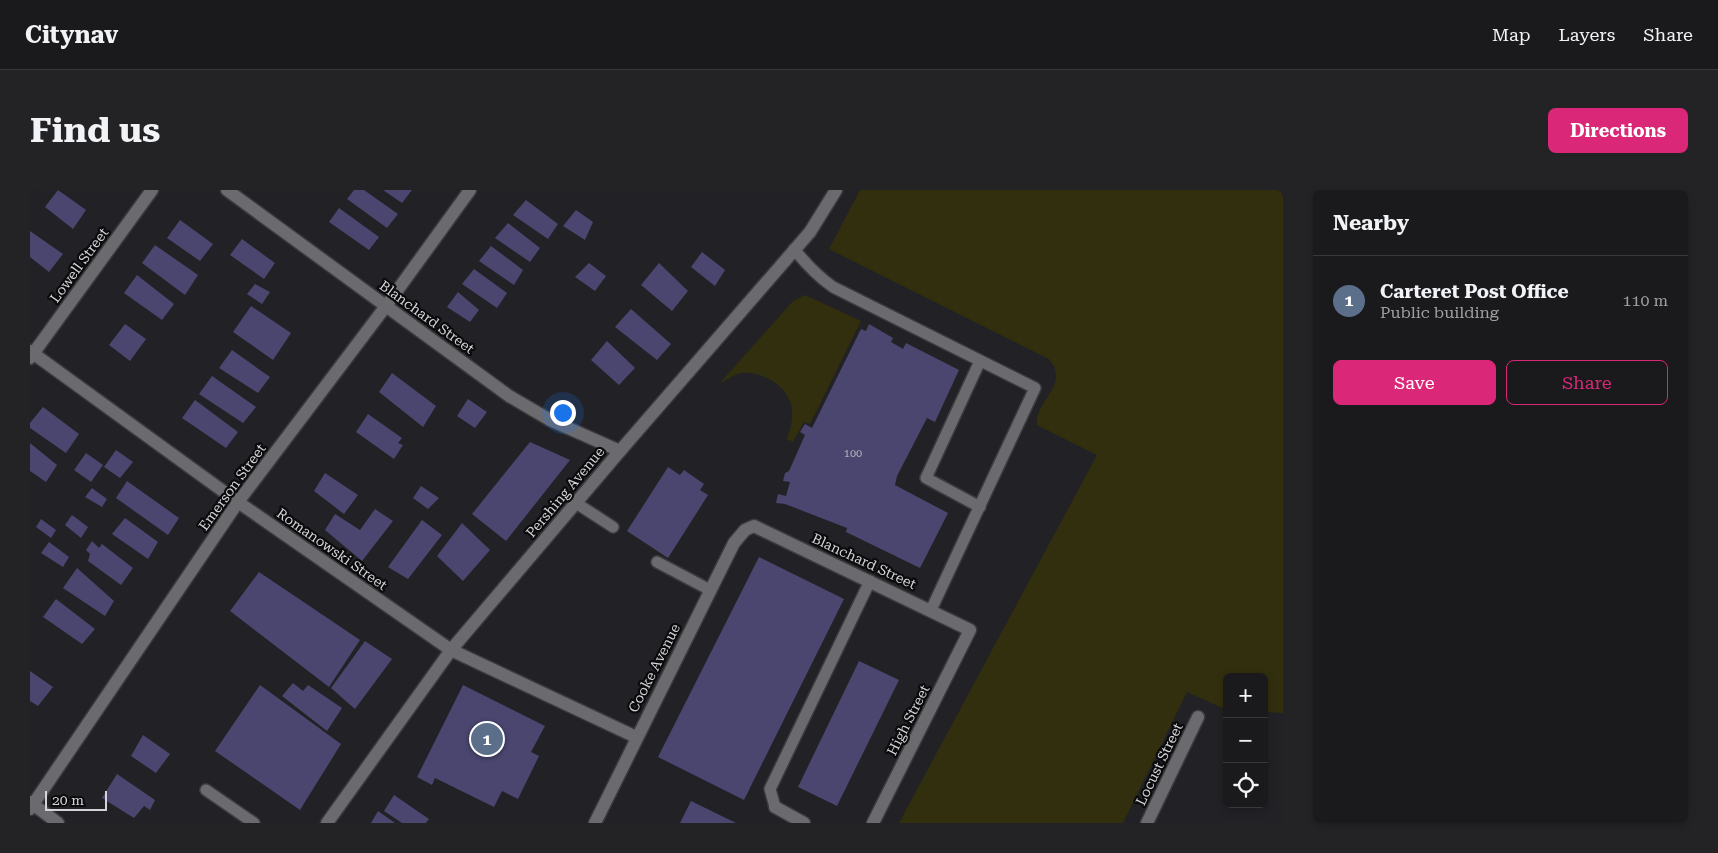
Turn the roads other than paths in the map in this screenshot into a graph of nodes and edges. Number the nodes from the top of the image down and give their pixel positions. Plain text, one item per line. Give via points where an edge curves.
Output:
1 (152, 190) edge
2 (227, 190) edge
3 (470, 190) edge
4 (836, 190) edge
5 (794, 249) junction
6 (386, 306) junction
7 (31, 354) edge
8 (980, 361) junction
9 (620, 451) junction
10 (238, 502) junction
11 (576, 503) junction
12 (980, 507) junction
13 (613, 528) dead end
14 (745, 530) joint
15 (657, 562) dead end
16 (870, 581) junction
17 (710, 590) junction
18 (932, 610) junction
19 (970, 630) joint
20 (451, 650) junction
21 (1198, 717) dead end
22 (636, 737) junction
23 (206, 790) dead end
24 (31, 805) edge
25 (774, 807) joint
26 (58, 823) edge
27 (254, 823) edge
28 (327, 823) edge
29 (595, 823) edge
30 (804, 823) edge
31 (873, 823) edge
32 (1147, 823) edge

1 - 7 street, Lowell Street
2 - 6 street, Blanchard Street
3 - 6 street, Emerson Street
4 - 5 street, Pershing Avenue via 810,232
5 - 8 lane via 820,279 833,287
5 - 9 street, Pershing Avenue
6 - 9 street, Blanchard Street via 509,396 550,420
6 - 10 street, Emerson Street
7 - 10 street, Romanowski Street
8 - 12 lane via 926,478
8 - 12 lane via 1035,388
9 - 11 street, Pershing Avenue
10 - 20 street, Romanowski Street
10 - 24 street, Emerson Street
11 - 13 lane
11 - 20 street, Pershing Avenue
12 - 18 lane
14 - 16 street, Blanchard Street via 754,526
14 - 17 street, Cooke Avenue via 734,543
15 - 17 lane
16 - 18 street, Blanchard Street
16 - 25 lane via 770,789
17 - 22 street, Cooke Avenue
18 - 19 street, Blanchard Street
19 - 31 street, High Street
20 - 22 street, Romanowski Street
20 - 28 street, Pershing Avenue
21 - 32 street, Locust Street
22 - 29 street, Cooke Avenue
23 - 27 lane
24 - 26 street
25 - 30 street

